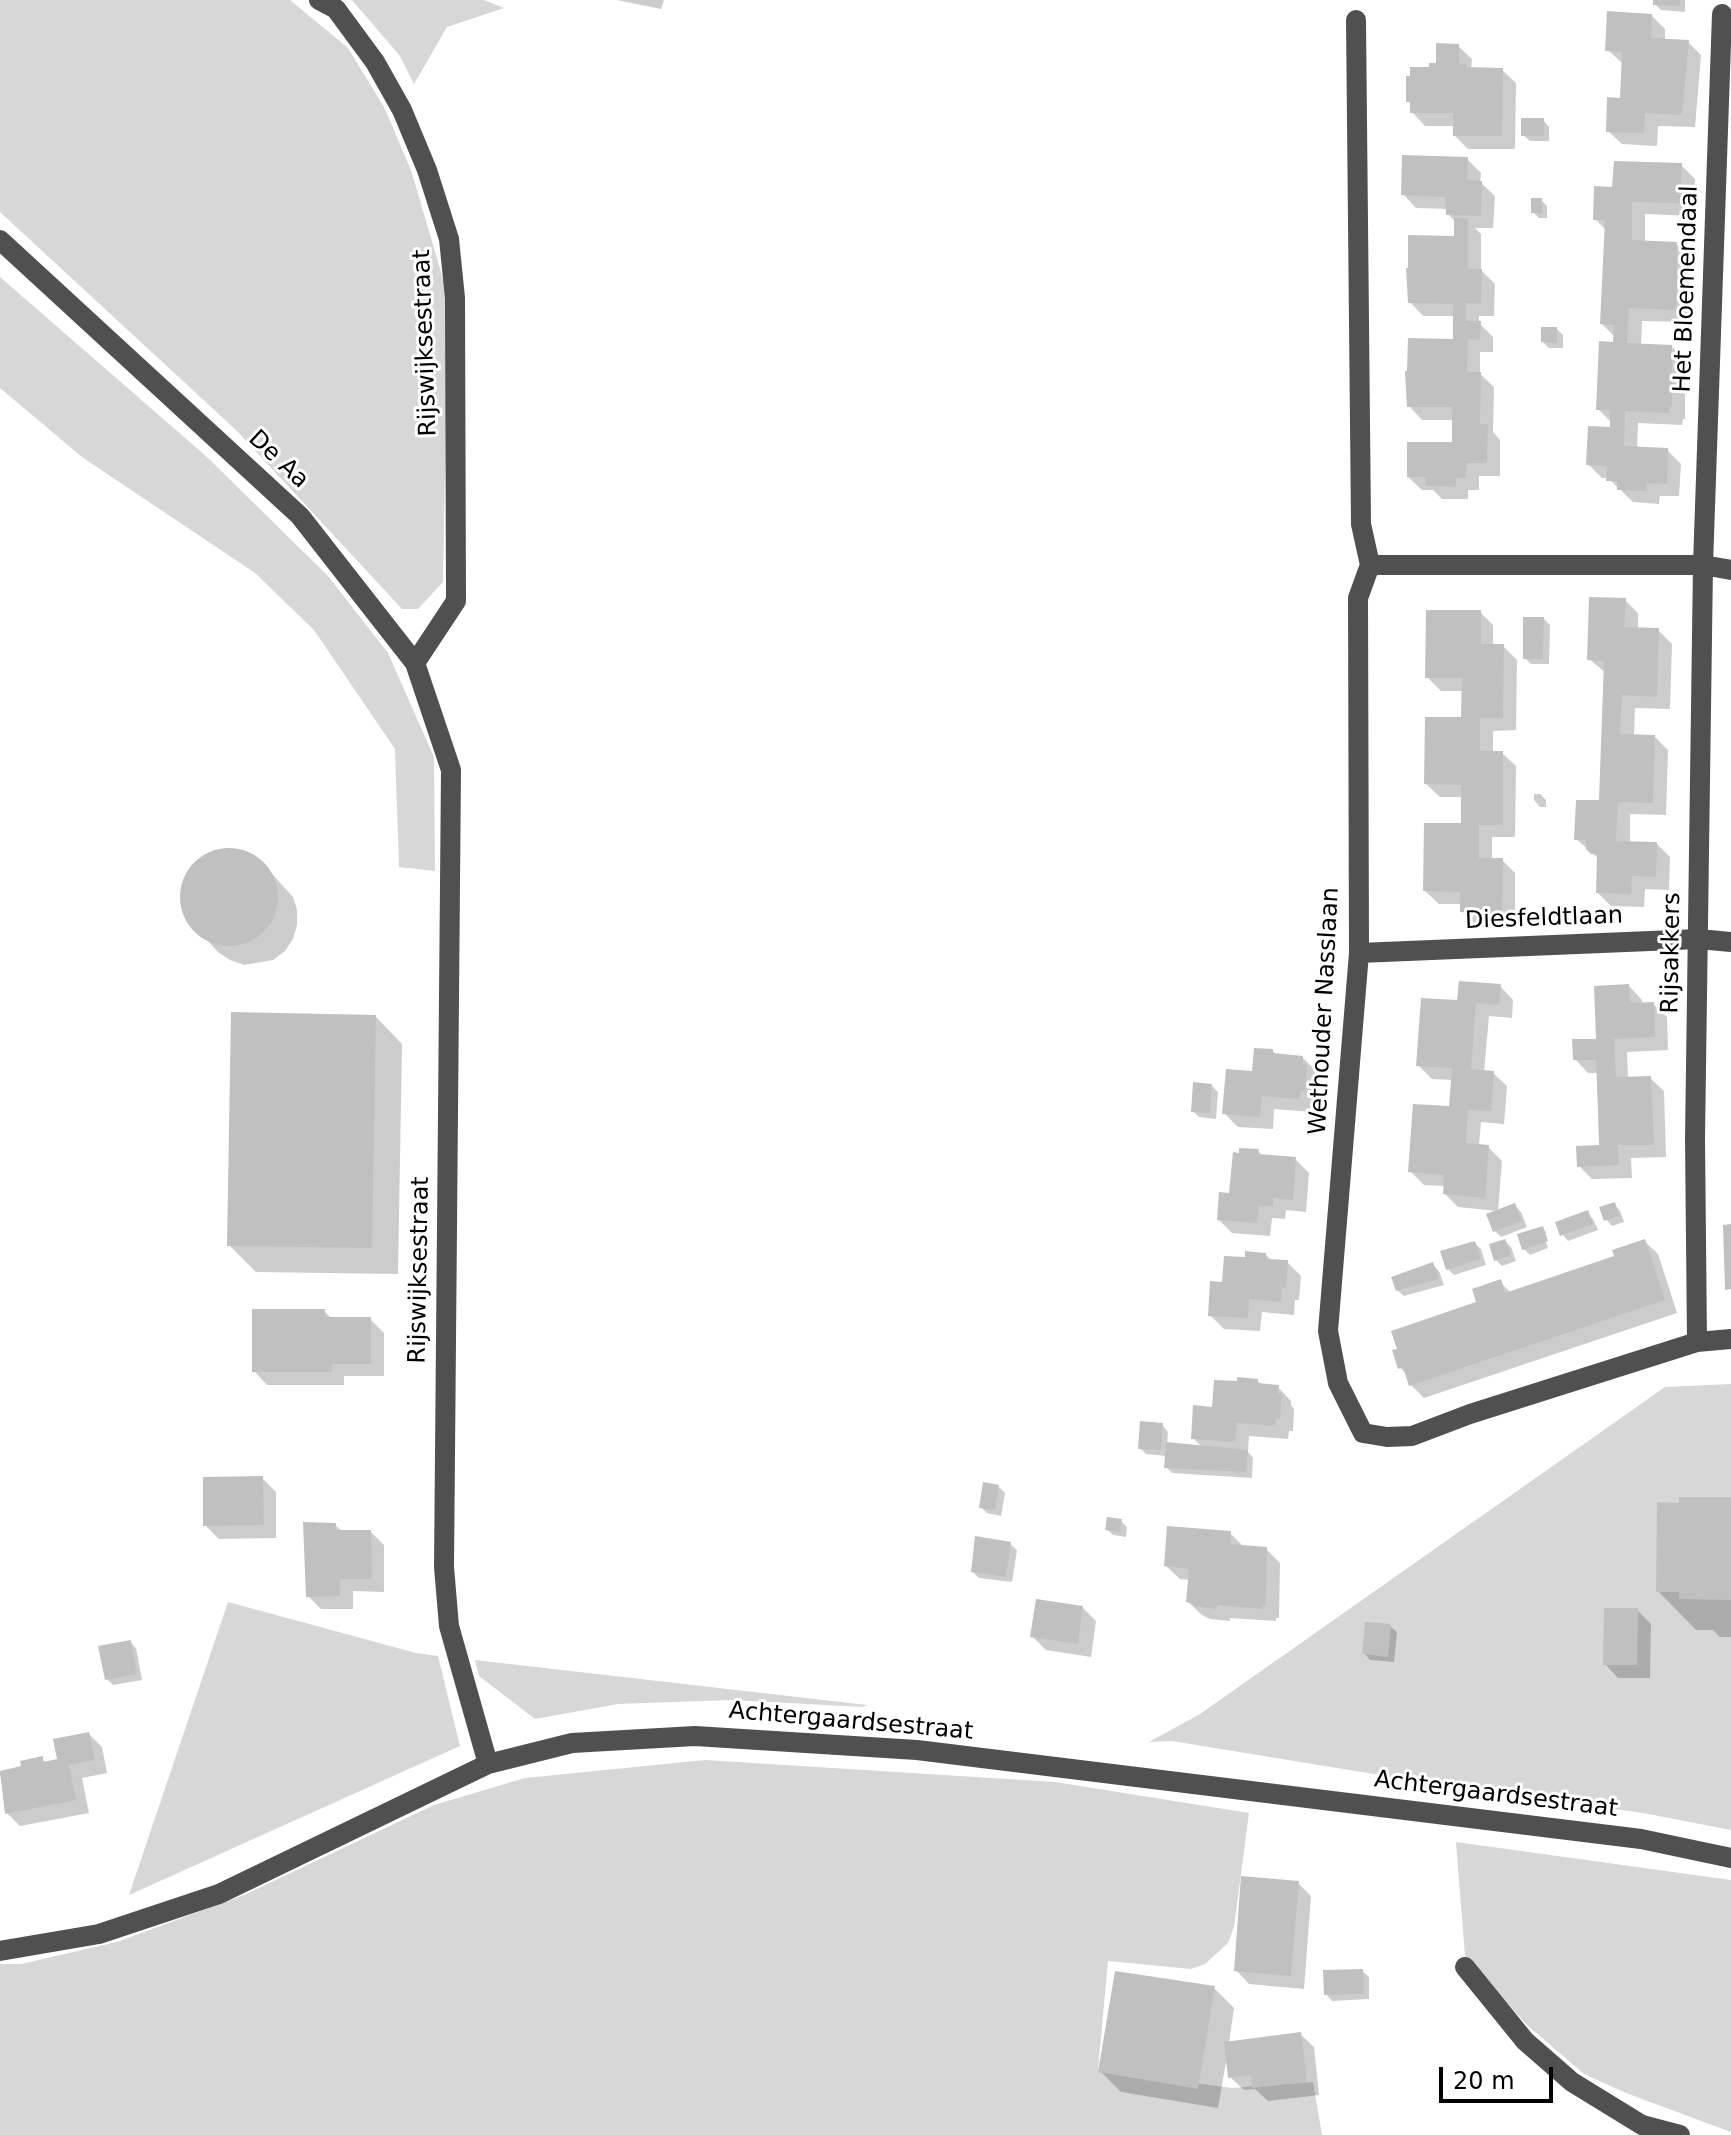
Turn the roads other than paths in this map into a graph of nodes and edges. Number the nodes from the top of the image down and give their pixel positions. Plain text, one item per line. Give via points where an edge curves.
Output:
1 (319, 0) edge
2 (1722, 14) dead end
3 (1356, 20) dead end
4 (0, 240) edge
5 (1370, 565) junction
6 (1703, 565) junction
7 (1731, 570) edge
8 (415, 663) junction
9 (451, 770) joint
10 (1699, 939) junction
11 (1731, 942) edge
12 (1359, 953) junction
13 (1731, 1339) edge
14 (1697, 1342) junction
15 (488, 1764) junction
16 (1731, 1858) edge
17 (0, 1951) edge
18 (1465, 1967) dead end
19 (1680, 2135) edge

1 - 8 street, Rijswijksestraat via 336,9 402,110 449,239 455,298 456,601
2 - 6 street, Het Bloemendaal
3 - 5 street via 1361,524
4 - 8 street, De Aa via 300,516
5 - 6 street
5 - 12 street, Wethouder Nasslaan via 1358,598
6 - 7 street
6 - 10 street, Rijsakkers
8 - 9 street, De Aa
9 - 15 street, Rijswijksestraat via 444,1567 449,1626
10 - 11 street, Diesfeldtlaan
10 - 12 street, Diesfeldtlaan
10 - 14 street, Rijsakkers
12 - 14 street, Wethouder Nasslaan via 1328,1331 1338,1383 1363,1433 1412,1436
13 - 14 street, Wethouder Nasslaan
15 - 16 street, Achtergaardsestraat via 572,1743 695,1736 917,1750 1641,1839
15 - 17 street, Achtergaardsestraat via 219,1894 99,1934
18 - 19 street via 1525,2041 1572,2082 1642,2125

